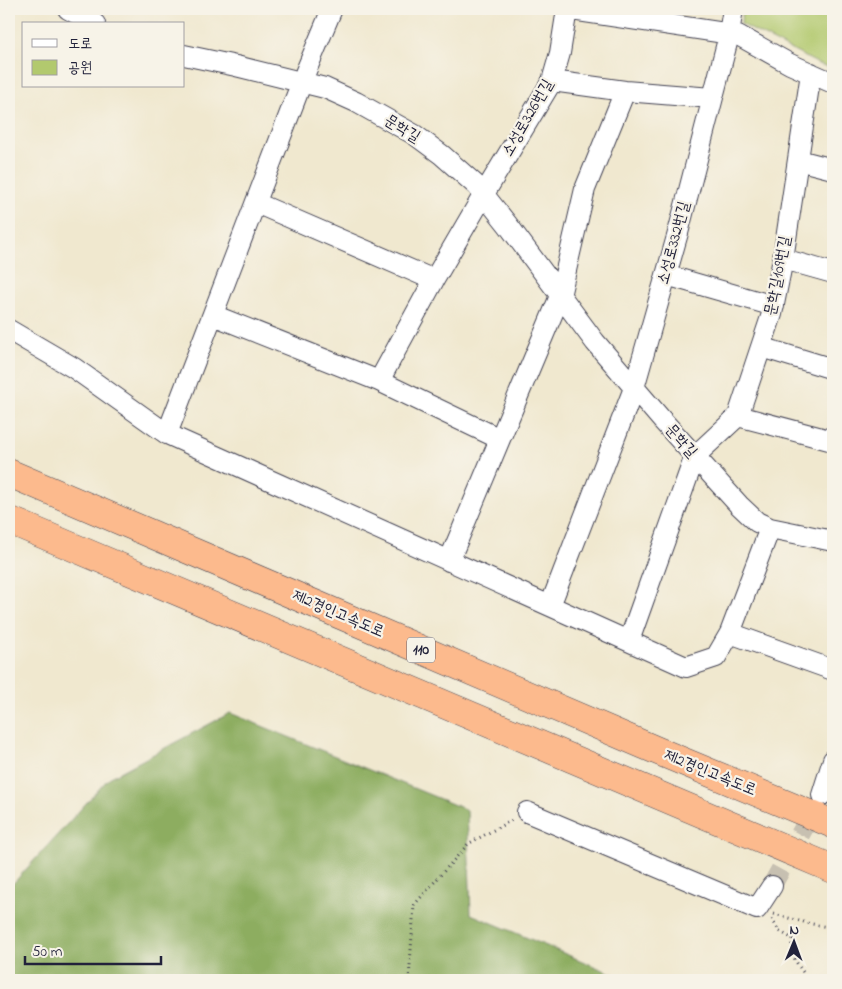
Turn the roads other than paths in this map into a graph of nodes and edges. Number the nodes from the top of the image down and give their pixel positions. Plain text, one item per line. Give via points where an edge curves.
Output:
1 (68, 9) edge
2 (332, 9) edge
3 (566, 9) edge
4 (733, 9) edge
5 (91, 22) edge
6 (729, 33) junction
7 (185, 55) edge
8 (811, 73) junction
9 (552, 81) junction
10 (302, 82) junction
11 (833, 83) edge
12 (625, 92) junction
13 (712, 98) junction
14 (798, 160) junction
15 (833, 169) edge
16 (484, 194) junction
17 (256, 203) junction
18 (783, 259) junction
19 (833, 273) edge
20 (666, 275) junction
21 (434, 280) junction
22 (560, 296) junction
23 (774, 306) junction
24 (212, 316) junction
25 (9, 330) edge
26 (761, 347) junction
27 (833, 369) edge
28 (379, 381) junction
29 (634, 388) junction
30 (738, 416) junction
31 (167, 434) junction
32 (500, 439) junction
33 (833, 441) edge
34 (695, 456) junction
35 (9, 474) edge
36 (9, 520) edge
37 (770, 528) junction
38 (833, 541) edge
39 (449, 560) junction
40 (550, 606) junction
41 (730, 632) junction
42 (629, 641) junction
43 (833, 670) edge
44 (833, 760) edge
45 (822, 796) tunnel mouth
46 (527, 812) road end
47 (833, 824) edge
48 (833, 869) edge
49 (772, 886) tunnel mouth

1 - 5 street
2 - 10 street
3 - 6 street
3 - 9 street, 소성로326번길 via 560,53
4 - 6 street, 소성로332번길
6 - 8 street via 738,34
6 - 13 street, 소성로332번길
7 - 10 street, 문학길
8 - 11 street
8 - 14 street, 문학길109번길
9 - 12 street
9 - 16 street, 소성로326번길
10 - 16 street, 문학길 via 356,102 415,135
10 - 17 street
12 - 13 street
12 - 22 street via 585,189
13 - 20 street, 소성로332번길
14 - 15 street
14 - 18 street, 문학길109번길
16 - 21 street, 소성로326번길
16 - 22 street, 문학길
17 - 21 street
17 - 24 street
18 - 19 street
18 - 23 street, 문학길109번길
20 - 23 street
20 - 29 street, 소성로332번길
21 - 28 street, 소성로326번길
22 - 29 street, 문학길
22 - 32 street
23 - 26 street, 문학길109번길
24 - 28 street
24 - 31 street
25 - 31 street via 74,368
26 - 27 street
26 - 30 street, 문학길109번길
28 - 32 street
29 - 34 street, 문학길
29 - 40 street, 소성로332번길
30 - 33 street
30 - 34 street, 문학길109번길
31 - 39 street
32 - 39 street
34 - 37 street, 문학길 via 757,522
34 - 42 street
35 - 47 highway, 제2경인고속도로 / 110
36 - 48 highway, 110
37 - 38 street, 문학길
37 - 41 street
39 - 40 street
40 - 42 street
41 - 42 street via 716,657 686,667
41 - 43 street
44 - 45 street
46 - 49 street via 757,910

